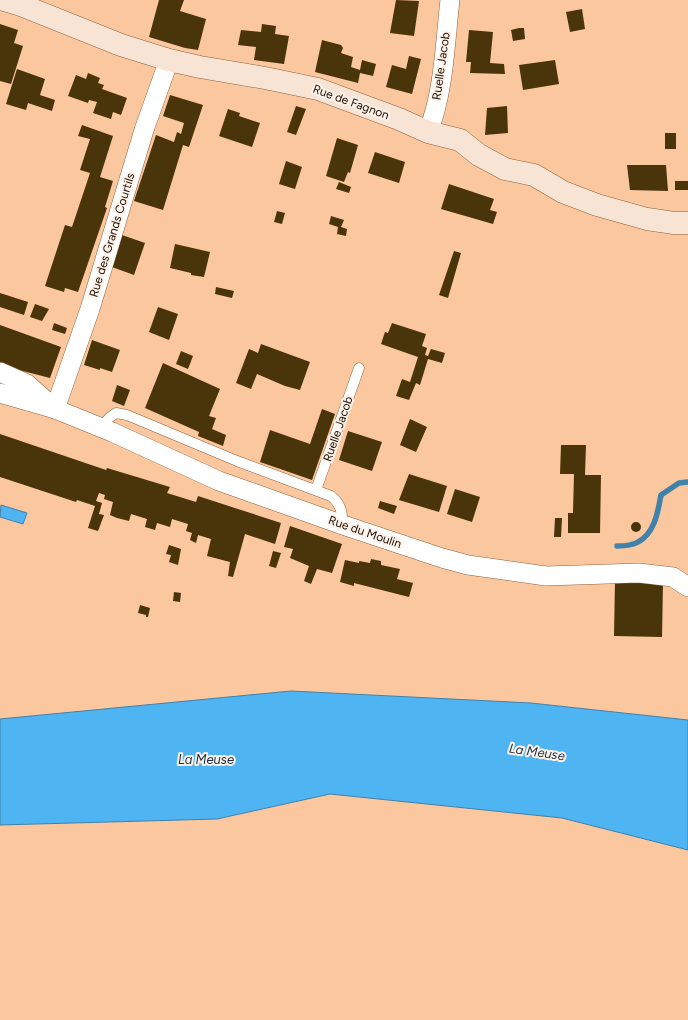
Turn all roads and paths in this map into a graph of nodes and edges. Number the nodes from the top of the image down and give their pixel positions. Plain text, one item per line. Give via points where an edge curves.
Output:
1 (4, 0) edge
2 (450, 0) edge
3 (169, 60) junction
4 (428, 132) junction
5 (688, 223) edge
6 (359, 368) dead end
7 (0, 372) edge
8 (0, 393) edge
9 (55, 409) junction
10 (101, 428) junction
11 (316, 490) junction
12 (343, 525) junction
13 (688, 586) edge

1 - 3 street, Rue de Fagnon via 121,45
2 - 4 street, Ruelle Jacob via 440,81 433,121
3 - 4 street, Rue de Fagnon via 318,89
3 - 9 street, Rue des Grands Courtils via 144,130 90,309
4 - 5 street, Rue de Fagnon via 460,140 505,169 534,175 563,192 597,205 647,219
6 - 11 lane, Ruelle Jacob
7 - 9 street, Rue du Moulin via 27,384
8 - 9 street, Rue du Moulin
9 - 10 street, Rue du Moulin
10 - 11 lane via 116,413 127,415 237,461
10 - 12 street, Rue du Moulin via 219,481
11 - 12 lane via 338,501
12 - 13 street, Rue du Moulin via 468,565 546,576 639,573 673,577

